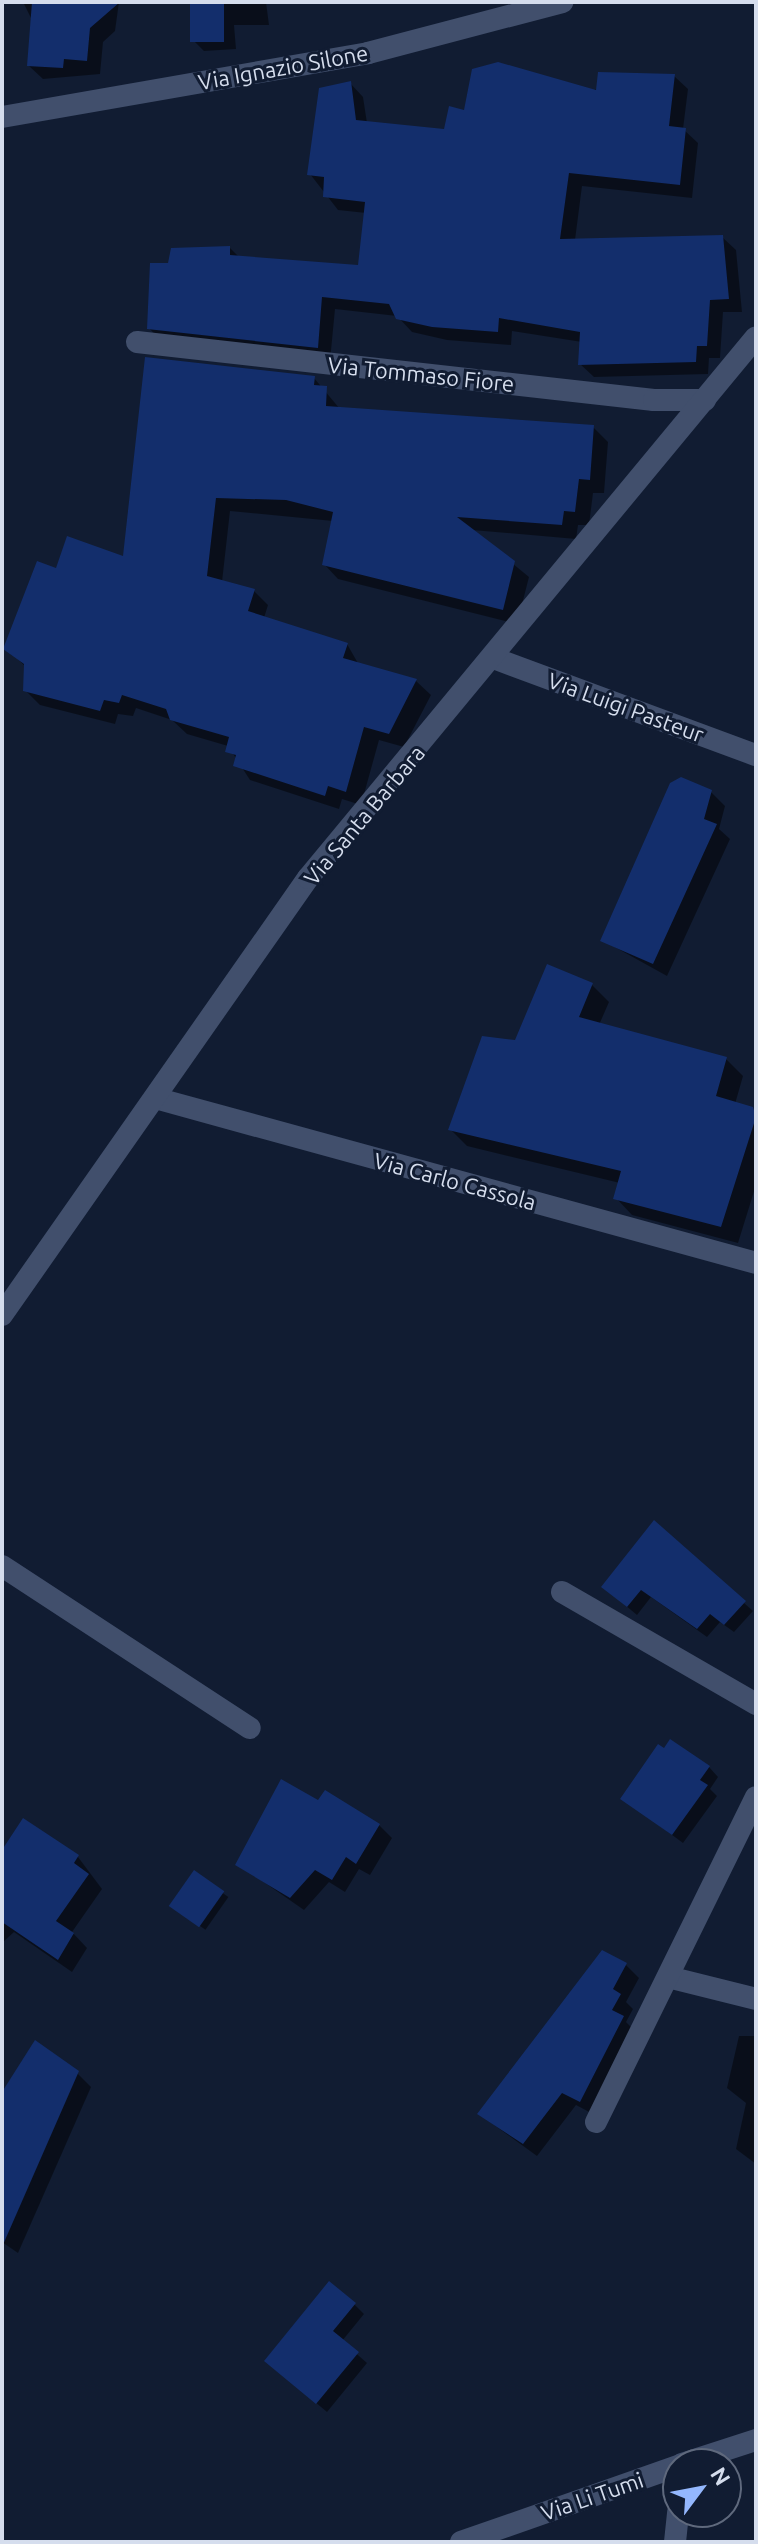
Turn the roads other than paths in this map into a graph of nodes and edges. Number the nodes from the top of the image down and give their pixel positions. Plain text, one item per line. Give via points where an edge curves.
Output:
1 (562, 2) edge
2 (2, 117) edge
3 (756, 337) edge
4 (137, 342) dead end
5 (705, 400) junction
6 (496, 659) junction
7 (756, 755) edge
8 (155, 1098) junction
9 (756, 1263) edge
10 (2, 1315) edge
11 (2, 1566) edge
12 (562, 1592) dead end
13 (756, 1704) edge
14 (250, 1728) dead end
15 (756, 1797) edge
16 (668, 1977) junction
17 (756, 1999) edge
18 (596, 2122) dead end
19 (756, 2440) edge
20 (731, 2448) edge
21 (662, 2471) edge
22 (461, 2542) edge

1 - 2 street, Via Ignazio Silone via 368,53
3 - 5 street, Via Santa Barbara
4 - 5 street, Via Tommaso Fiore via 654,400
5 - 6 street, Via Santa Barbara
6 - 7 street, Via Luigi Pasteur
6 - 8 street, Via Santa Barbara via 308,878
8 - 9 street, Via Carlo Cassola
8 - 10 street, Via Santa Barbara
11 - 14 street
12 - 13 street
15 - 16 street
16 - 17 street
16 - 18 street
19 - 20 street, Via Li Tumi
21 - 22 street, Via Li Tumi

